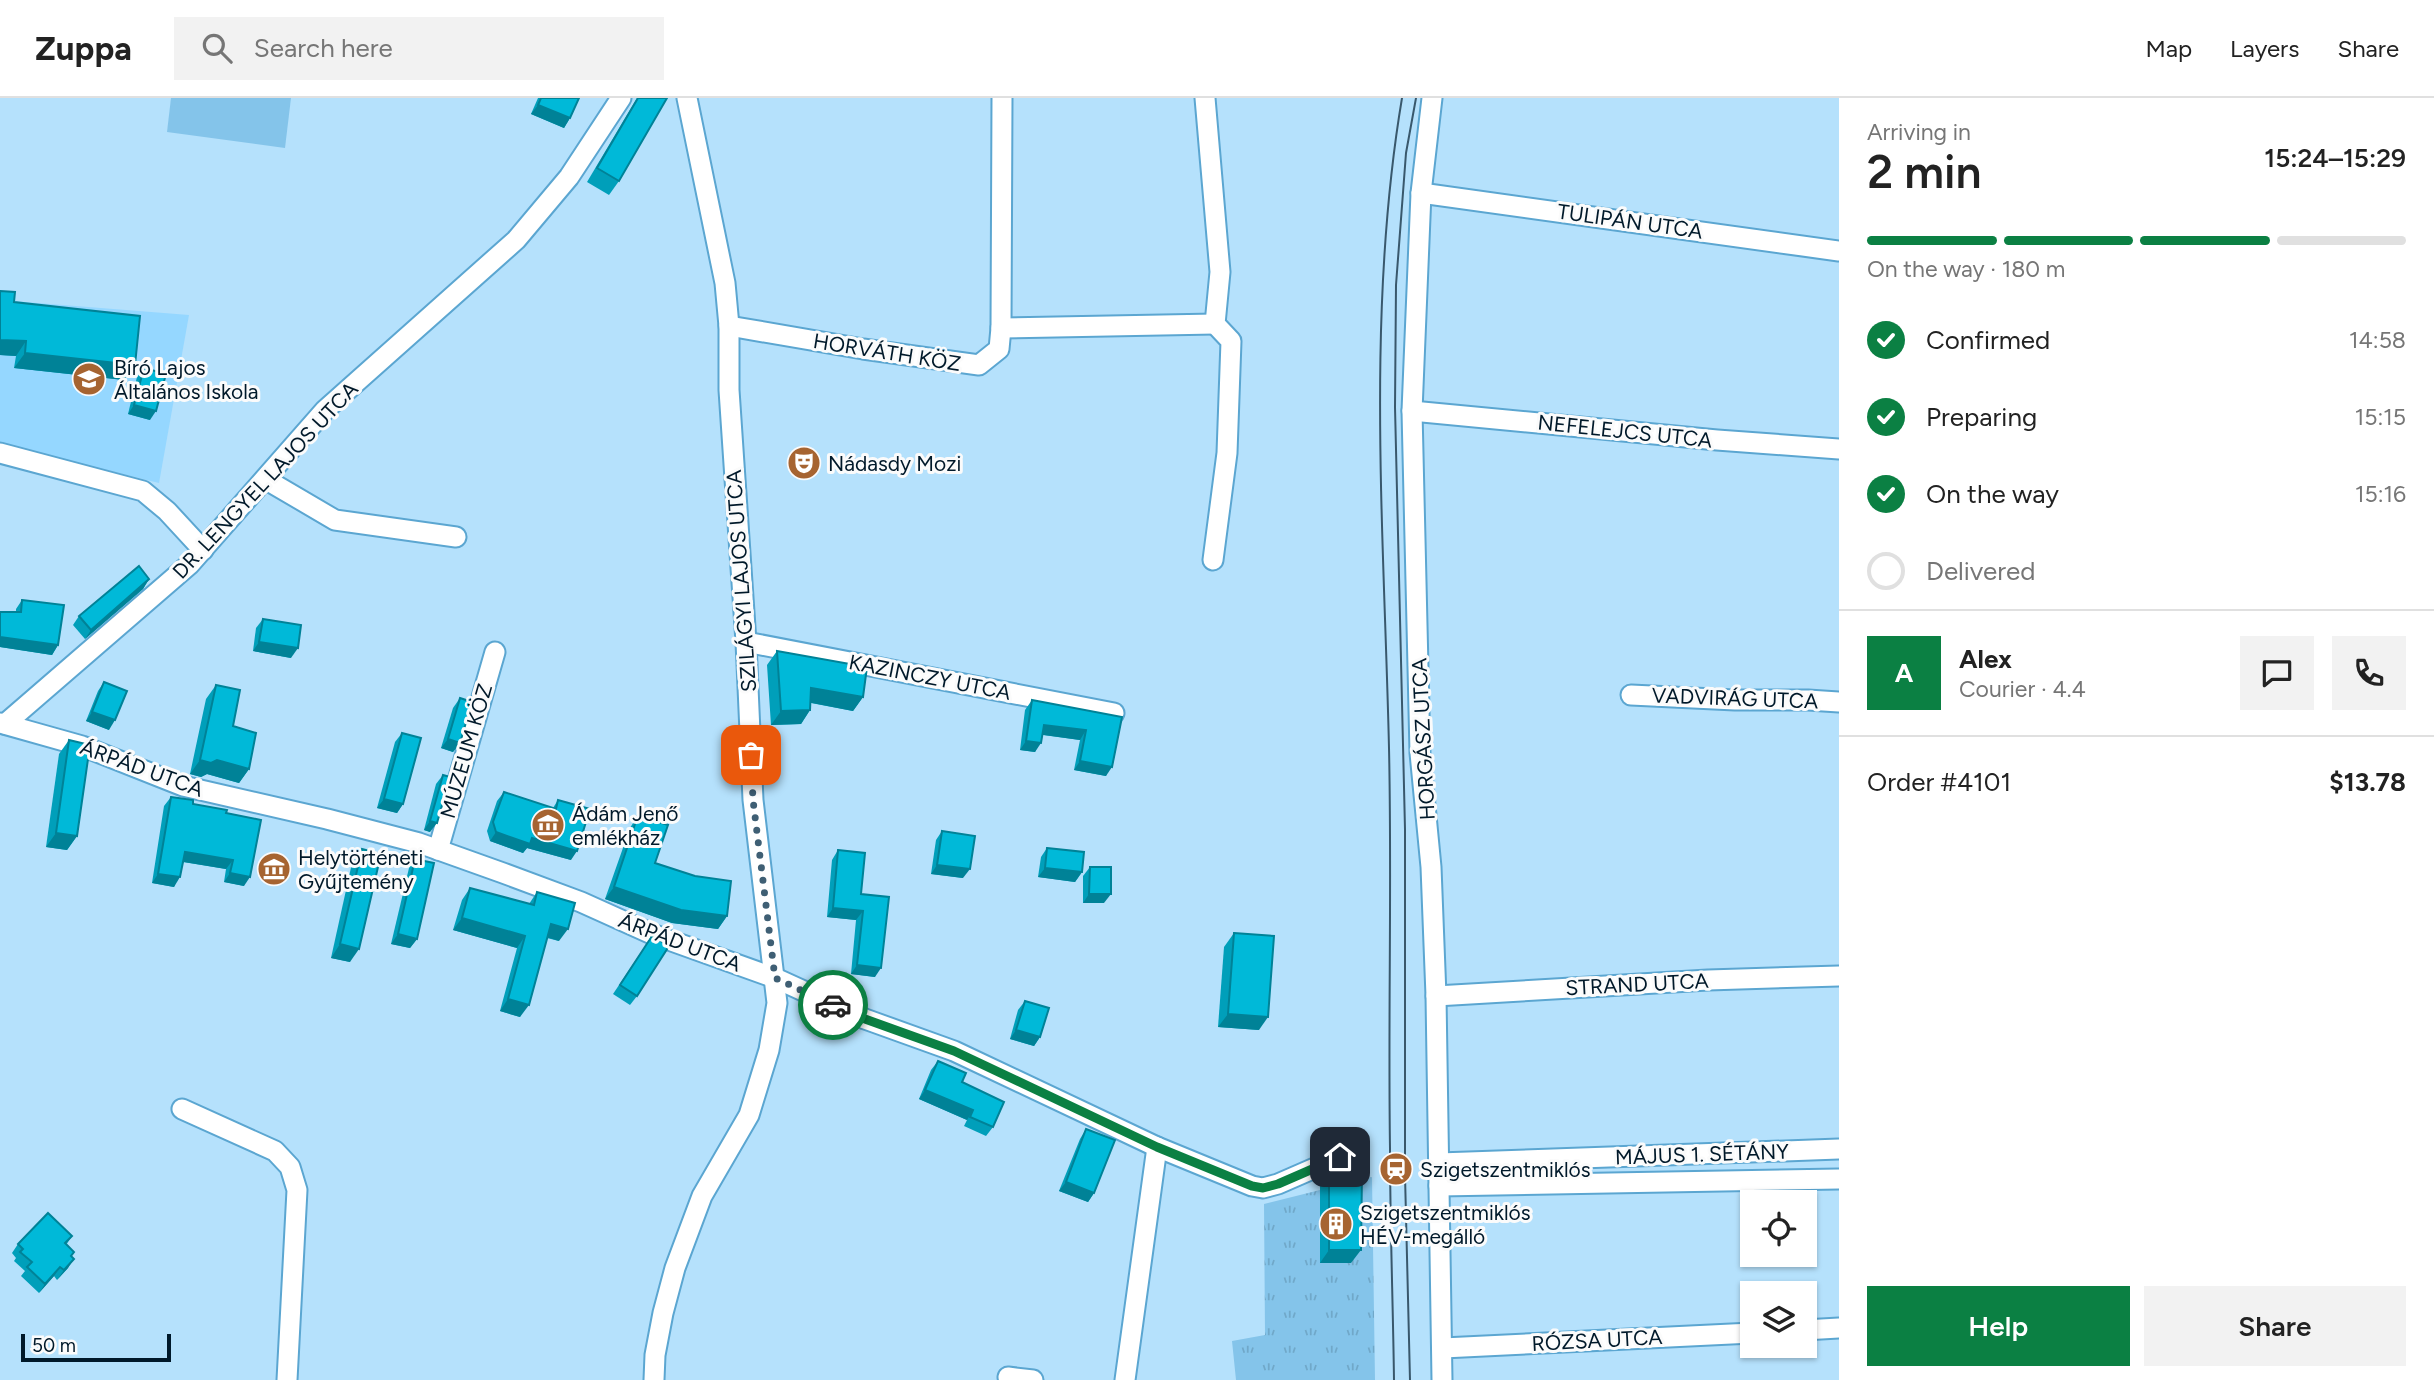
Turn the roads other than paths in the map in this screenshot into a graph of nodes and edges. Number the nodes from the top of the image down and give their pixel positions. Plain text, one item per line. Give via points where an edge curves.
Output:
1 (621, 98) edge
2 (687, 98) edge
3 (1002, 98) edge
4 (1205, 98) edge
5 (1432, 98) edge
6 (1420, 193) junction
7 (1839, 251) edge
8 (1216, 324) junction
9 (729, 326) junction
10 (1001, 328) junction
11 (1412, 411) junction
12 (1839, 449) edge
13 (0, 453) edge
14 (265, 479) junction
15 (456, 537) dead end
16 (203, 550) junction
17 (1213, 560) dead end
18 (746, 642) junction
19 (495, 652) dead end
20 (1631, 695) dead end
21 (1839, 702) edge
22 (1114, 713) edge
23 (3, 724) edge
24 (438, 850) junction
25 (1839, 976) edge
26 (775, 978) junction
27 (1436, 996) junction
28 (182, 1109) dead end
29 (1157, 1147) junction
30 (1839, 1149) edge
31 (1340, 1157) dead end
32 (1439, 1163) junction
33 (1839, 1179) edge
34 (1440, 1186) junction
35 (1839, 1328) edge
36 (1817, 1329) edge
37 (1740, 1334) edge
38 (1443, 1348) junction
39 (1008, 1377) dead end
40 (286, 1380) edge
41 (654, 1380) edge
42 (1033, 1380) edge
43 (1125, 1380) edge
44 (1442, 1380) edge

1 - 14 street, DR. LENGYEL LAJOS UTCA via 569,177 516,240 326,410
2 - 9 street, SZILÁGYI LAJOS UTCA via 725,283
3 - 10 street, HORVÁTH KÖZ
4 - 8 street via 1220,272
5 - 6 street, HORGÁSZ UTCA
6 - 7 street, TULIPÁN UTCA
6 - 11 street, HORGÁSZ UTCA
8 - 10 street
8 - 17 street via 1231,341 1227,453
9 - 10 street, HORVÁTH KÖZ via 979,365 999,349
9 - 18 street, SZILÁGYI LAJOS UTCA
11 - 12 street, NEFELEJCS UTCA
11 - 27 street, HORGÁSZ UTCA via 1420,753 1432,867
13 - 16 street via 143,491
14 - 15 street via 335,520
14 - 16 street, DR. LENGYEL LAJOS UTCA
16 - 23 street, DR. LENGYEL LAJOS UTCA
18 - 22 street, KAZINCZY UTCA
18 - 26 street, SZILÁGYI LAJOS UTCA via 753,800
19 - 24 street, MÚZEUM KÖZ
20 - 21 street, VADVIRÁG UTCA
23 - 24 street, ÁRPÁD UTCA via 82,746 183,786
24 - 26 street, ÁRPÁD UTCA
25 - 27 street, STRAND UTCA
26 - 29 street, ÁRPÁD UTCA via 865,1019 954,1051
26 - 41 street, SZILÁGYI LAJOS UTCA via 777,1003 769,1051 749,1115 702,1196 675,1268 655,1355
27 - 32 street, HORGÁSZ UTCA
28 - 40 street via 275,1151 295,1177
29 - 31 street, ÁRPÁD UTCA via 1263,1188
29 - 43 street
30 - 32 street, MÁJUS 1. SÉTÁNY
32 - 34 street, HORGÁSZ UTCA
33 - 34 street, MÁJUS 1. SÉTÁNY
34 - 38 street, HORGÁSZ UTCA
35 - 36 street
37 - 38 street, RÓZSA UTCA
38 - 44 street, HORGÁSZ UTCA
39 - 42 street

